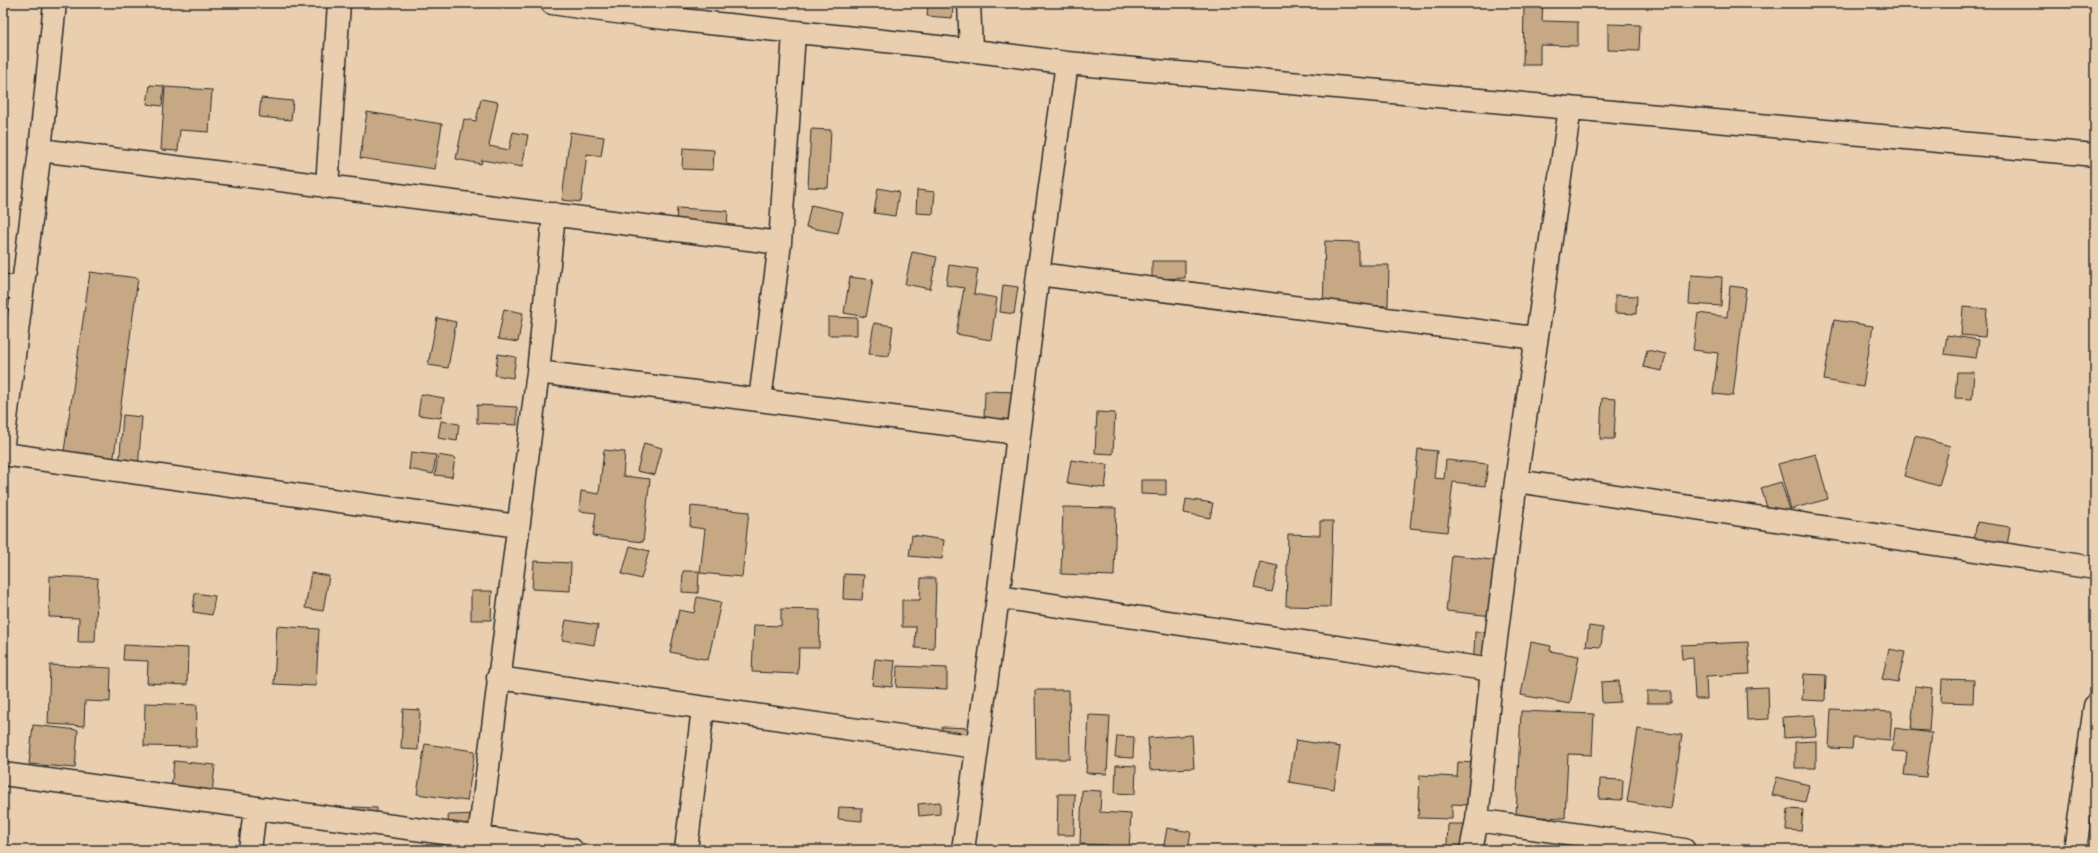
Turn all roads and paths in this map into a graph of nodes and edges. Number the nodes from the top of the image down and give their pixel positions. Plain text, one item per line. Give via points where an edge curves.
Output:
1 (55, 3) edge
2 (339, 3) edge
3 (552, 3) edge
4 (969, 3) edge
5 (599, 7) edge
6 (794, 33) junction
7 (971, 49) junction
8 (1067, 63) junction
9 (1570, 108) junction
10 (40, 150) junction
11 (2095, 154) edge
12 (327, 187) junction
13 (554, 214) junction
14 (780, 243) junction
15 (1038, 274) junction
16 (12, 287) edge
17 (1535, 338) junction
18 (538, 372) junction
19 (760, 400) junction
20 (1018, 433) junction
21 (3, 443) edge
22 (3, 454) edge
23 (1516, 481) junction
24 (518, 526) junction
25 (2095, 568) edge
26 (998, 597) junction
27 (1492, 670) junction
28 (498, 678) junction
29 (2095, 706) edge
30 (703, 708) junction
31 (976, 747) junction
32 (3, 774) edge
33 (255, 809) junction
34 (1477, 820) junction
35 (479, 838) junction
36 (250, 850) edge
37 (572, 850) edge
38 (686, 850) edge
39 (963, 850) edge
40 (1471, 850) edge
41 (1684, 850) edge
42 (2075, 850) edge

1 - 10 street
2 - 12 street
3 - 5 street
4 - 7 street
5 - 6 street
6 - 7 street
6 - 14 street
7 - 8 street
8 - 9 street
8 - 15 street
9 - 11 street
9 - 17 street
10 - 12 street
10 - 16 street
12 - 13 street
13 - 14 street
13 - 18 street
14 - 19 street
15 - 17 street
15 - 20 street
16 - 21 street
17 - 23 street
18 - 19 street
18 - 24 street
19 - 20 street
20 - 26 street
22 - 24 street
23 - 25 street
23 - 27 street
24 - 28 street
26 - 27 street
26 - 31 street
27 - 34 street
28 - 30 street
28 - 35 street
29 - 42 street
30 - 31 street
30 - 38 street
31 - 39 street
32 - 33 street
33 - 35 street
33 - 36 street
34 - 40 street
34 - 41 street
35 - 37 street

